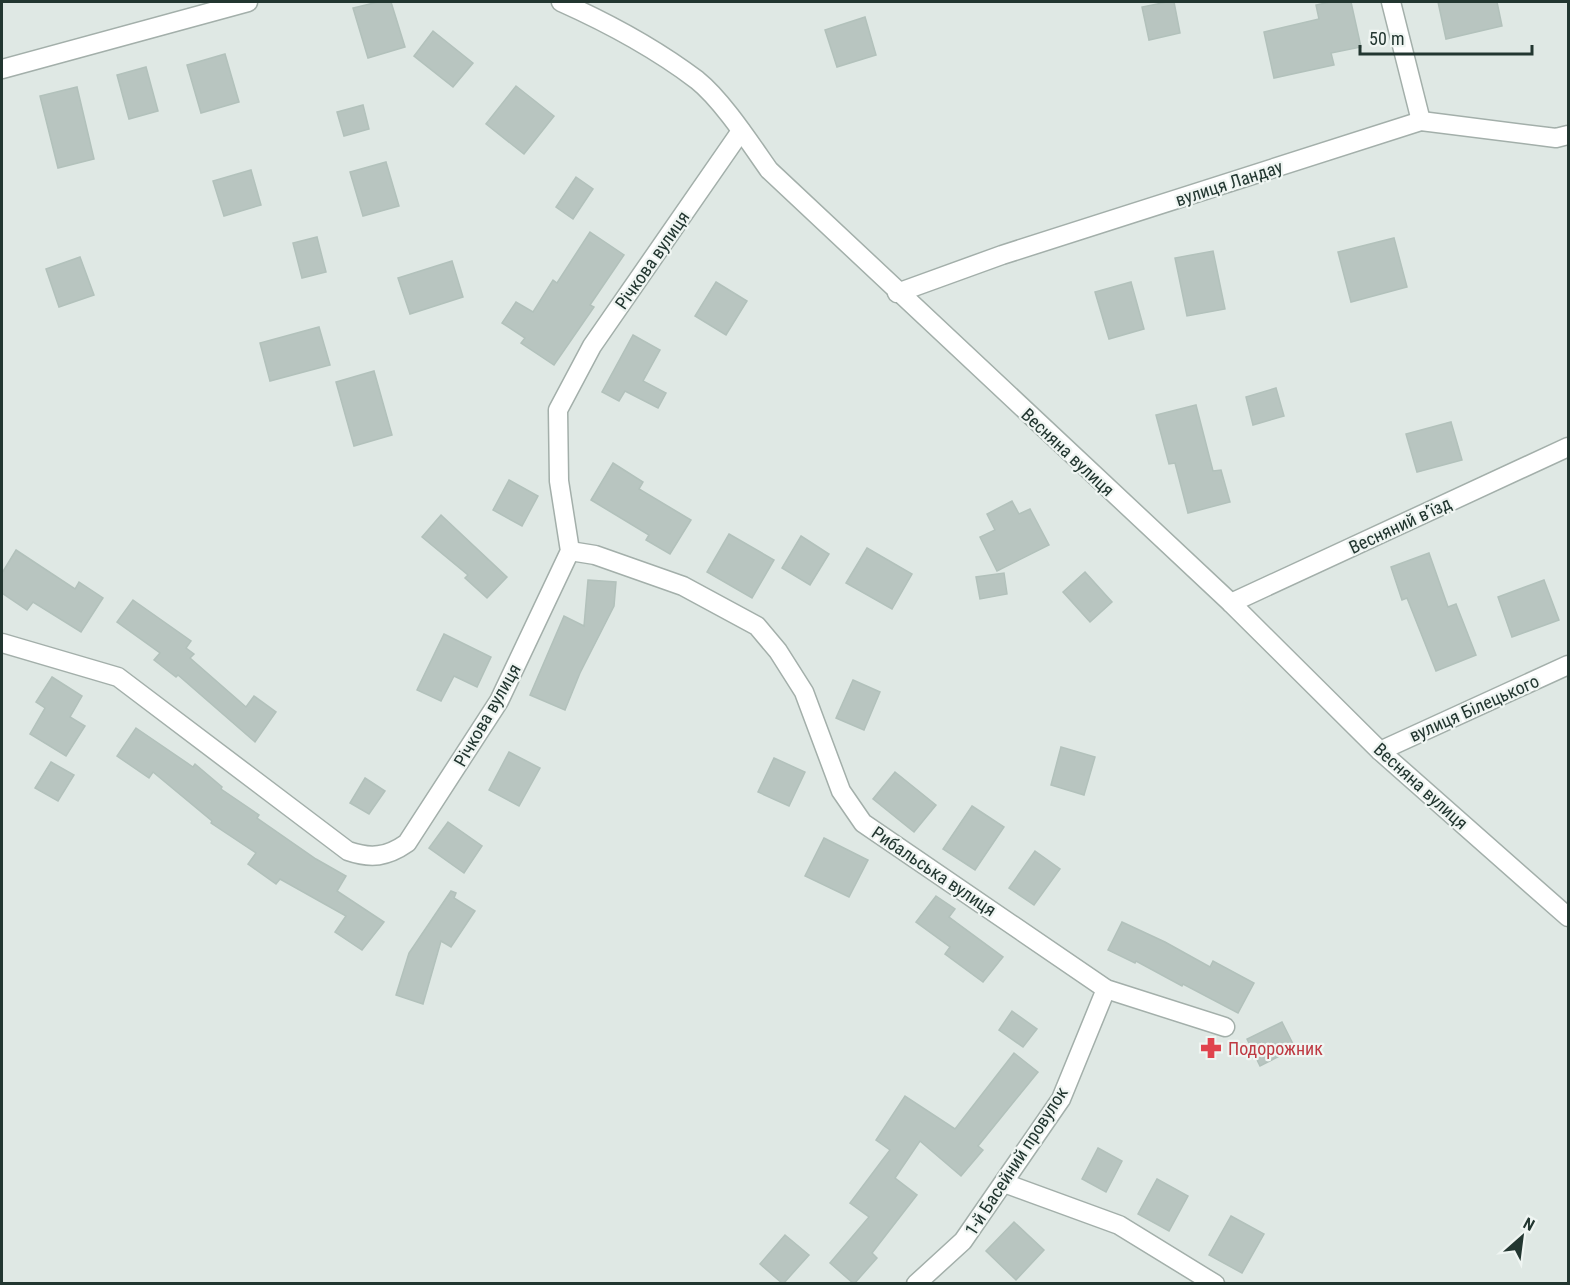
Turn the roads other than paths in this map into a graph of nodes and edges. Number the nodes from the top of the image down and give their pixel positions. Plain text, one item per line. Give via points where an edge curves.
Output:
1 (248, 2) edge
2 (561, 2) edge
3 (1391, 2) edge
4 (2, 69) edge
5 (1421, 120) junction
6 (741, 132) junction
7 (1569, 135) edge
8 (897, 292) junction
9 (1569, 447) edge
10 (570, 551) junction
11 (1231, 603) junction
12 (2, 643) edge
13 (1569, 665) edge
14 (1380, 751) junction
15 (1569, 917) edge
16 (1106, 989) junction
17 (1225, 1027) dead end
18 (1004, 1183) junction
19 (916, 1284) edge
20 (1215, 1284) edge

1 - 4 street
2 - 6 street, Весняна вулиця via 607,22 698,81
3 - 5 street
5 - 7 street, вулиця Ландау via 1556,138
5 - 8 street, вулиця Ландау
6 - 8 street, Весняна вулиця via 769,170
6 - 10 street, Річкова вулиця via 592,346 558,410 559,481
8 - 11 street, Весняна вулиця
9 - 11 street, Весняний вʼїзд
10 - 12 street, Річкова вулиця via 499,701 417,831 394,852 379,856 348,851 118,677
10 - 16 street, Рибальська вулиця via 595,555 683,586 757,626 804,692 841,791 863,823
11 - 14 street, Весняна вулиця
13 - 14 street, вулиця Білецького
14 - 15 street, Весняна вулиця
16 - 17 street, Рибальська вулиця
16 - 18 street, 1-й Басейний провулок via 1061,1099
18 - 19 street, 1-й Басейний провулок via 963,1241
18 - 20 street via 1119,1225

